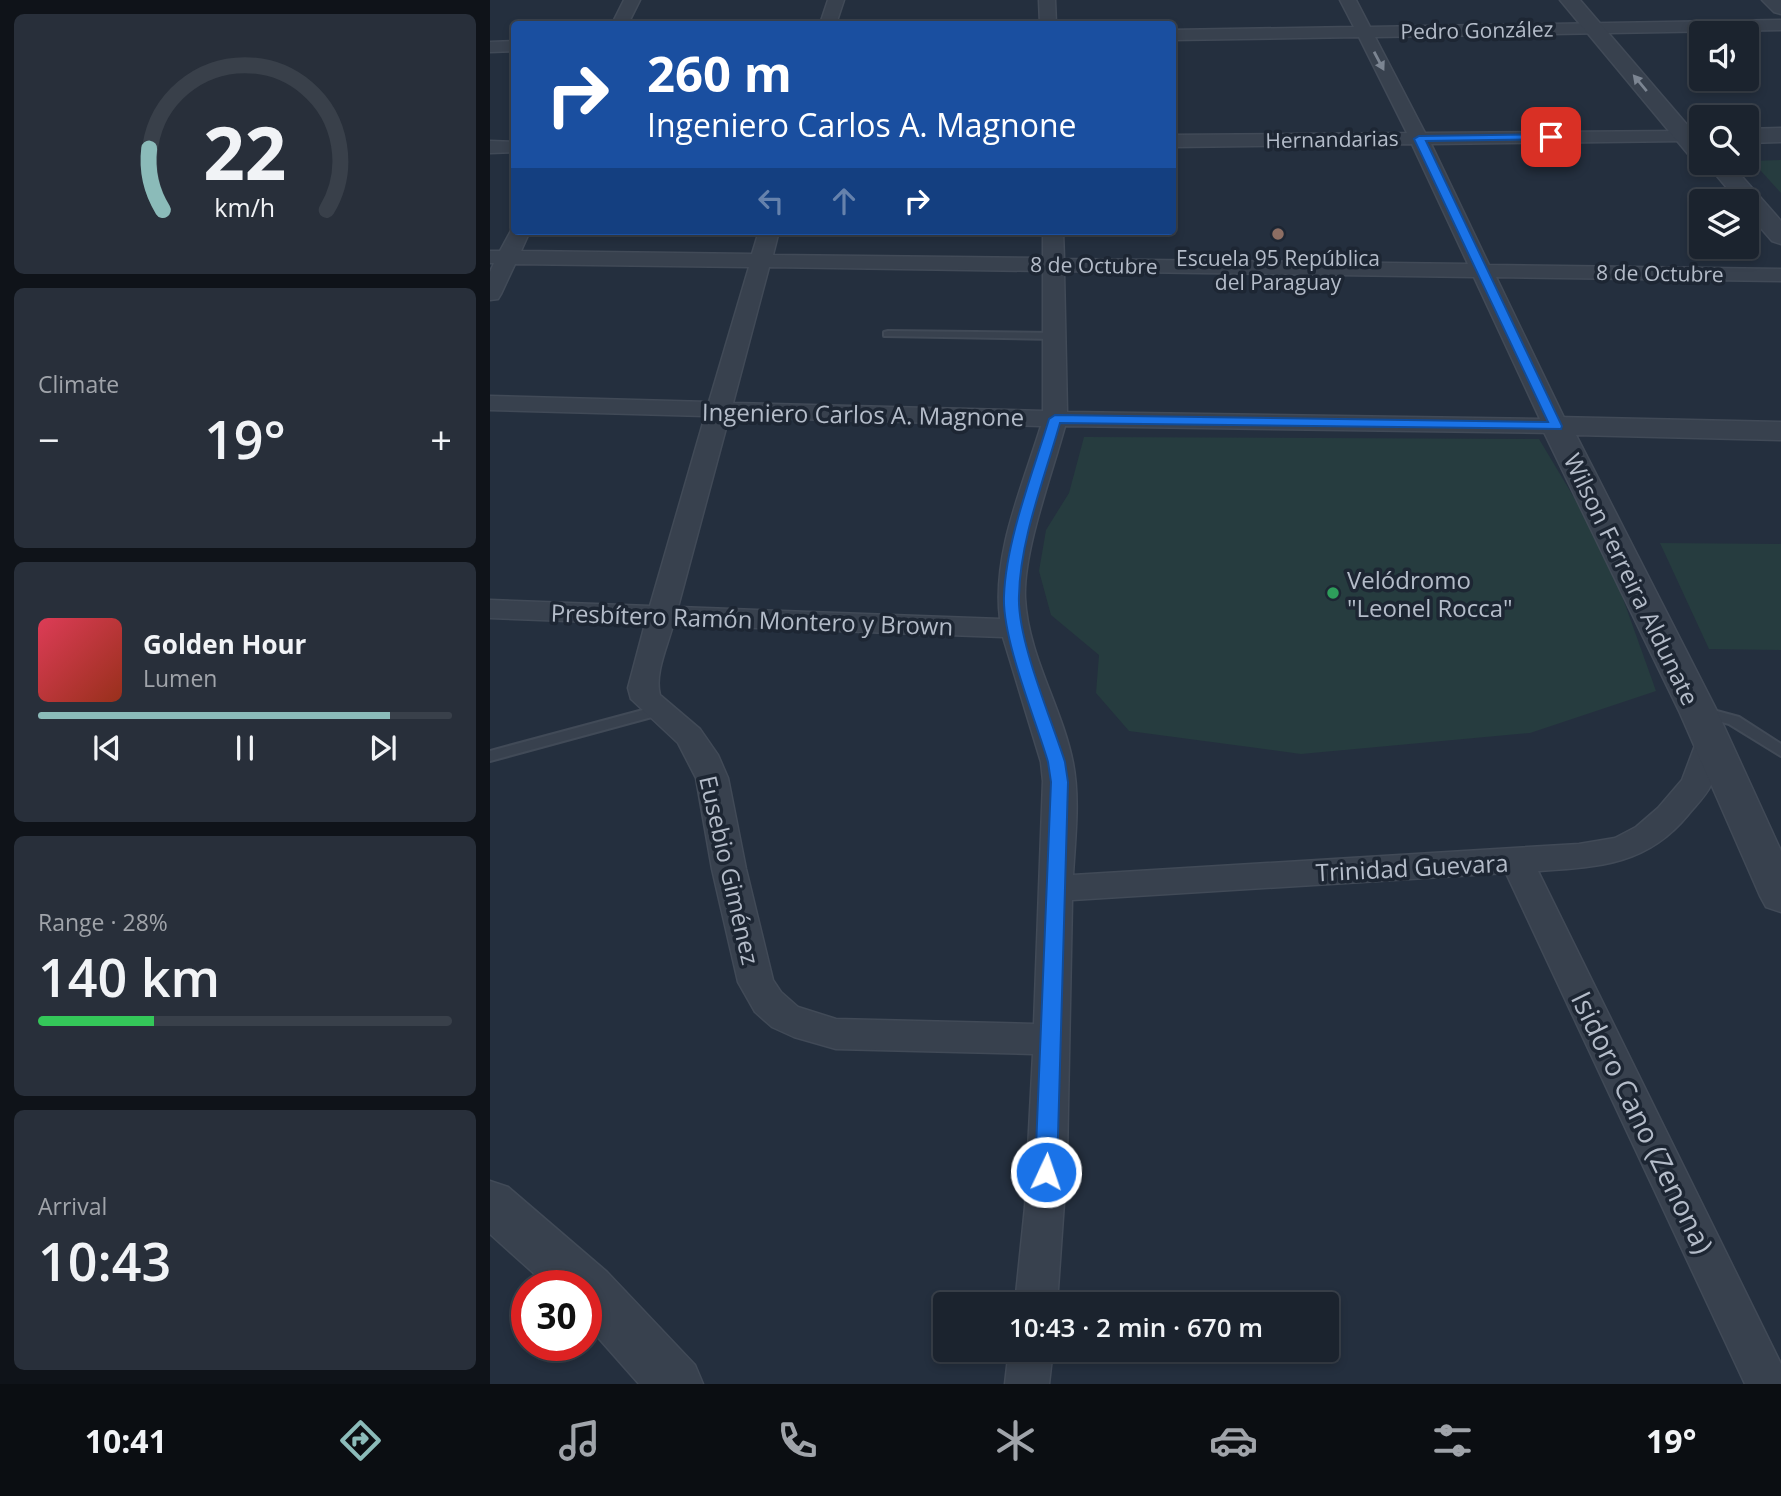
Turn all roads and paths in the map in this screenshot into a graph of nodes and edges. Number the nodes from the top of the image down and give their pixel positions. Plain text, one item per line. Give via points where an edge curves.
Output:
1 (632, 0) edge
2 (836, 0) edge
3 (1047, 0) edge
4 (1348, 0) edge
5 (1570, 0) edge
6 (1773, 0) edge
7 (1781, 8) edge
8 (622, 21) edge
9 (829, 21) edge
10 (1048, 21) edge
11 (1781, 25) edge
12 (1594, 28) junction
13 (1364, 32) junction
14 (1176, 36) edge
15 (511, 46) edge
16 (490, 47) edge
17 (1689, 133) edge
18 (1781, 135) edge
19 (1689, 136) edge
20 (1759, 136) edge
21 (1419, 139) junction
22 (1176, 141) edge
23 (511, 146) edge
24 (490, 147) edge
25 (1712, 175) edge
26 (1728, 175) edge
27 (1723, 189) edge
28 (517, 235) edge
29 (768, 235) edge
30 (1053, 235) edge
31 (1759, 235) edge
32 (1781, 236) edge
33 (499, 257) edge
34 (760, 260) junction
35 (1781, 262) edge
36 (1054, 264) junction
37 (1482, 271) junction
38 (1781, 275) edge
39 (490, 294) edge
40 (888, 334) dead end
41 (1055, 336) junction
42 (490, 403) edge
43 (720, 411) junction
44 (1055, 419) junction
45 (1556, 426) junction
46 (1781, 431) edge
47 (490, 609) edge
48 (662, 616) junction
49 (1015, 629) junction
50 (658, 711) junction
51 (1704, 725) junction
52 (1781, 751) edge
53 (490, 756) edge
54 (1517, 861) junction
55 (1054, 889) junction
56 (1781, 896) edge
57 (1052, 1040) junction
58 (490, 1203) edge
59 (1037, 1292) edge
60 (1030, 1362) edge
61 (662, 1374) edge
62 (1027, 1384) edge
63 (1768, 1384) edge

1 - 8 street
2 - 9 street
3 - 10 street
4 - 13 street, Wilson Ferreira Aldunate
5 - 12 street
6 - 7 street
11 - 12 street, Pedro González
12 - 13 street, Pedro González
17 -> 12 street
13 - 14 street, Pedro González
13 -> 21 street, Wilson Ferreira Aldunate
15 - 16 street
18 - 20 street
19 - 21 street, Hernandarias
21 - 22 street, Hernandarias
21 - 37 street, Wilson Ferreira Aldunate
23 - 24 street
25 - 27 street
26 - 32 street
28 - 33 street
29 - 34 street, Eusebio Giménez
30 - 36 street
31 - 35 street
33 - 34 street, 8 de Octubre
33 - 39 street
34 - 36 street, 8 de Octubre
34 - 43 street, Eusebio Giménez
36 - 37 street, 8 de Octubre
36 - 41 street
37 - 38 street, 8 de Octubre
37 - 45 street, Wilson Ferreira Aldunate
40 - 41 lane
41 - 44 street
42 - 43 street, Ingeniero Carlos A. Magnone
43 - 44 street, Ingeniero Carlos A. Magnone
43 - 48 street, Eusebio Giménez
44 - 45 street, Ingeniero Carlos A. Magnone
44 - 49 street via 1012,574
45 - 46 street, Ingeniero Carlos A. Magnone
45 - 51 street, Wilson Ferreira Aldunate
47 - 48 street, Presbítero Ramón Montero y Brown
48 - 49 street, Presbítero Ramón Montero y Brown
48 - 50 street, Eusebio Giménez via 643,688
49 - 55 street via 1057,762 1060,806
50 - 53 lane
50 - 57 street, Eusebio Giménez via 689,736 712,778 756,982 768,1002 785,1017 836,1034
51 - 52 lane via 1734,720
51 - 54 street, Trinidad Guevara via 1696,784 1647,835 1622,849
51 - 56 street, Wilson Ferreira Aldunate
54 - 55 street, Trinidad Guevara
54 - 63 street, Isidoro Cano (Zenona)
55 - 57 street
57 - 59 street
58 - 61 street via 589,1289
60 - 62 street

